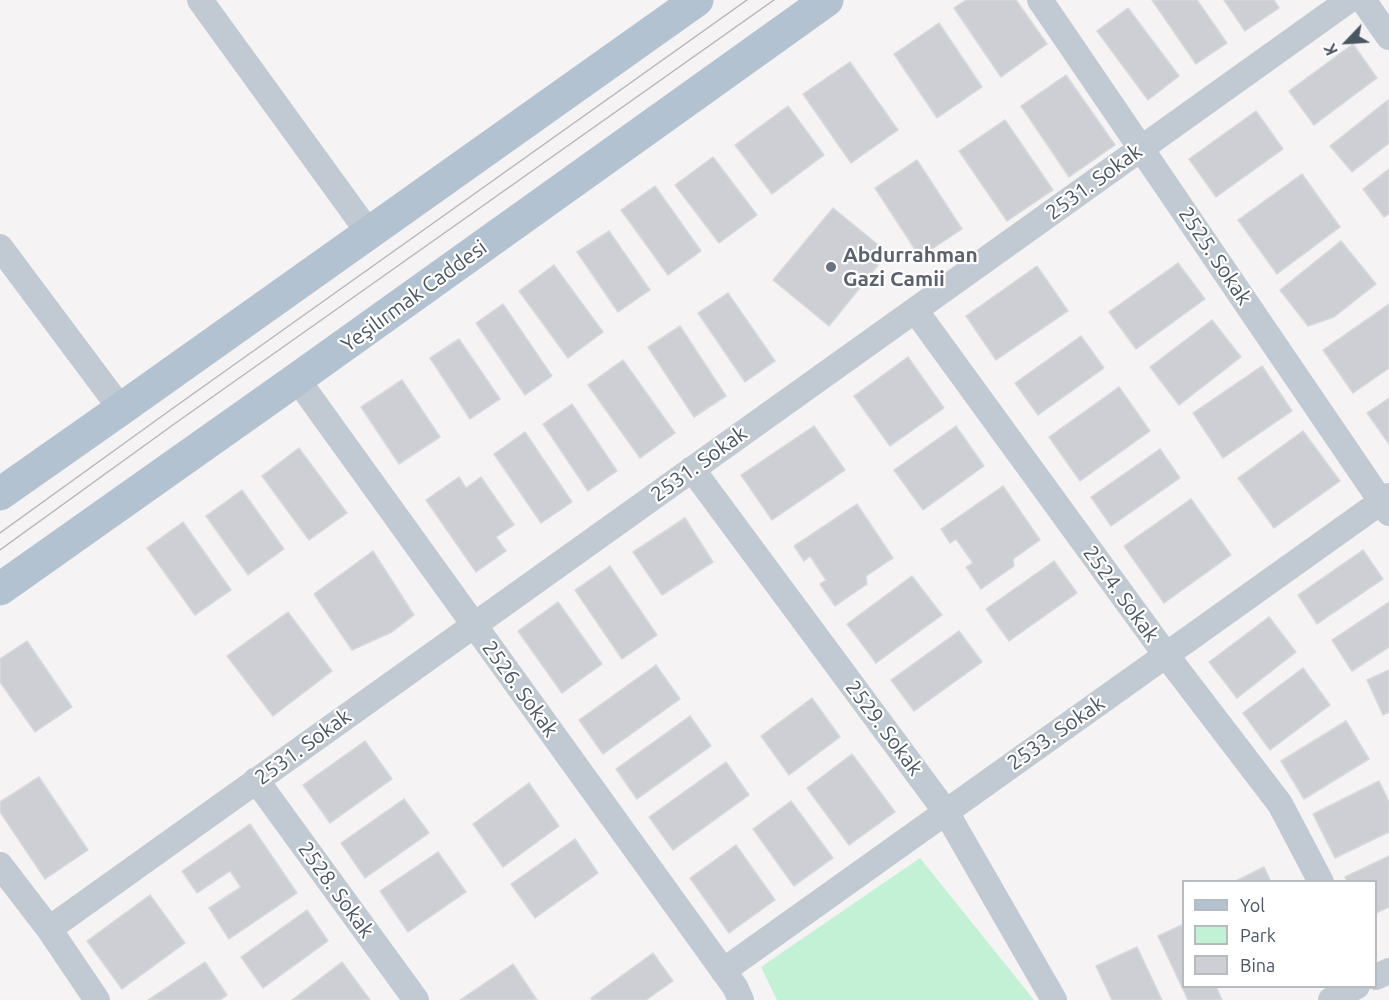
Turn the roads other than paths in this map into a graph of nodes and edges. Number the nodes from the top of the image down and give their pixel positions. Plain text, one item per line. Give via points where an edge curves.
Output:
1 (200, 0) edge
2 (697, 0) edge
3 (827, 0) edge
4 (1040, 0) edge
5 (1349, 0) edge
6 (1363, 0) edge
7 (1389, 37) edge
8 (1142, 148) junction
9 (369, 233) junction
10 (0, 247) edge
11 (915, 310) junction
12 (297, 379) junction
13 (121, 409) junction
14 (692, 469) junction
15 (0, 494) edge
16 (1386, 504) edge
17 (0, 589) edge
18 (474, 625) junction
19 (1166, 655) junction
20 (256, 780) junction
21 (946, 812) junction
22 (0, 865) edge
23 (1320, 880) edge
24 (48, 928) junction
25 (723, 971) junction
26 (1355, 988) edge
27 (97, 1000) edge
28 (416, 1000) edge
29 (741, 1000) edge
30 (1054, 1000) edge
31 (1330, 1000) edge

1 - 9 street
2 - 9 main road
3 - 12 main road, Yeşilırmak Caddesi
4 - 8 street, 2525. Sokak
5 - 8 street, 2531. Sokak
6 - 7 street
8 - 11 street, 2531. Sokak
8 - 16 street, 2525. Sokak
9 - 13 main road
10 - 13 street
11 - 14 street, 2531. Sokak
11 - 19 street, 2524. Sokak
12 - 17 main road, Yeşilırmak Caddesi
12 - 18 street, 2526. Sokak
13 - 15 main road
14 - 18 street, 2531. Sokak
14 - 21 street, 2529. Sokak
16 - 19 street, 2533. Sokak
18 - 20 street, 2531. Sokak
18 - 25 street, 2526. Sokak
19 - 21 street, 2533. Sokak
19 - 23 street, 2524. Sokak via 1280,804
20 - 24 street, 2531. Sokak
20 - 28 street, 2528. Sokak
21 - 25 street, 2533. Sokak
21 - 30 street, 2529. Sokak
22 - 24 street
24 - 27 street
25 - 29 street, 2526. Sokak
26 - 31 street

